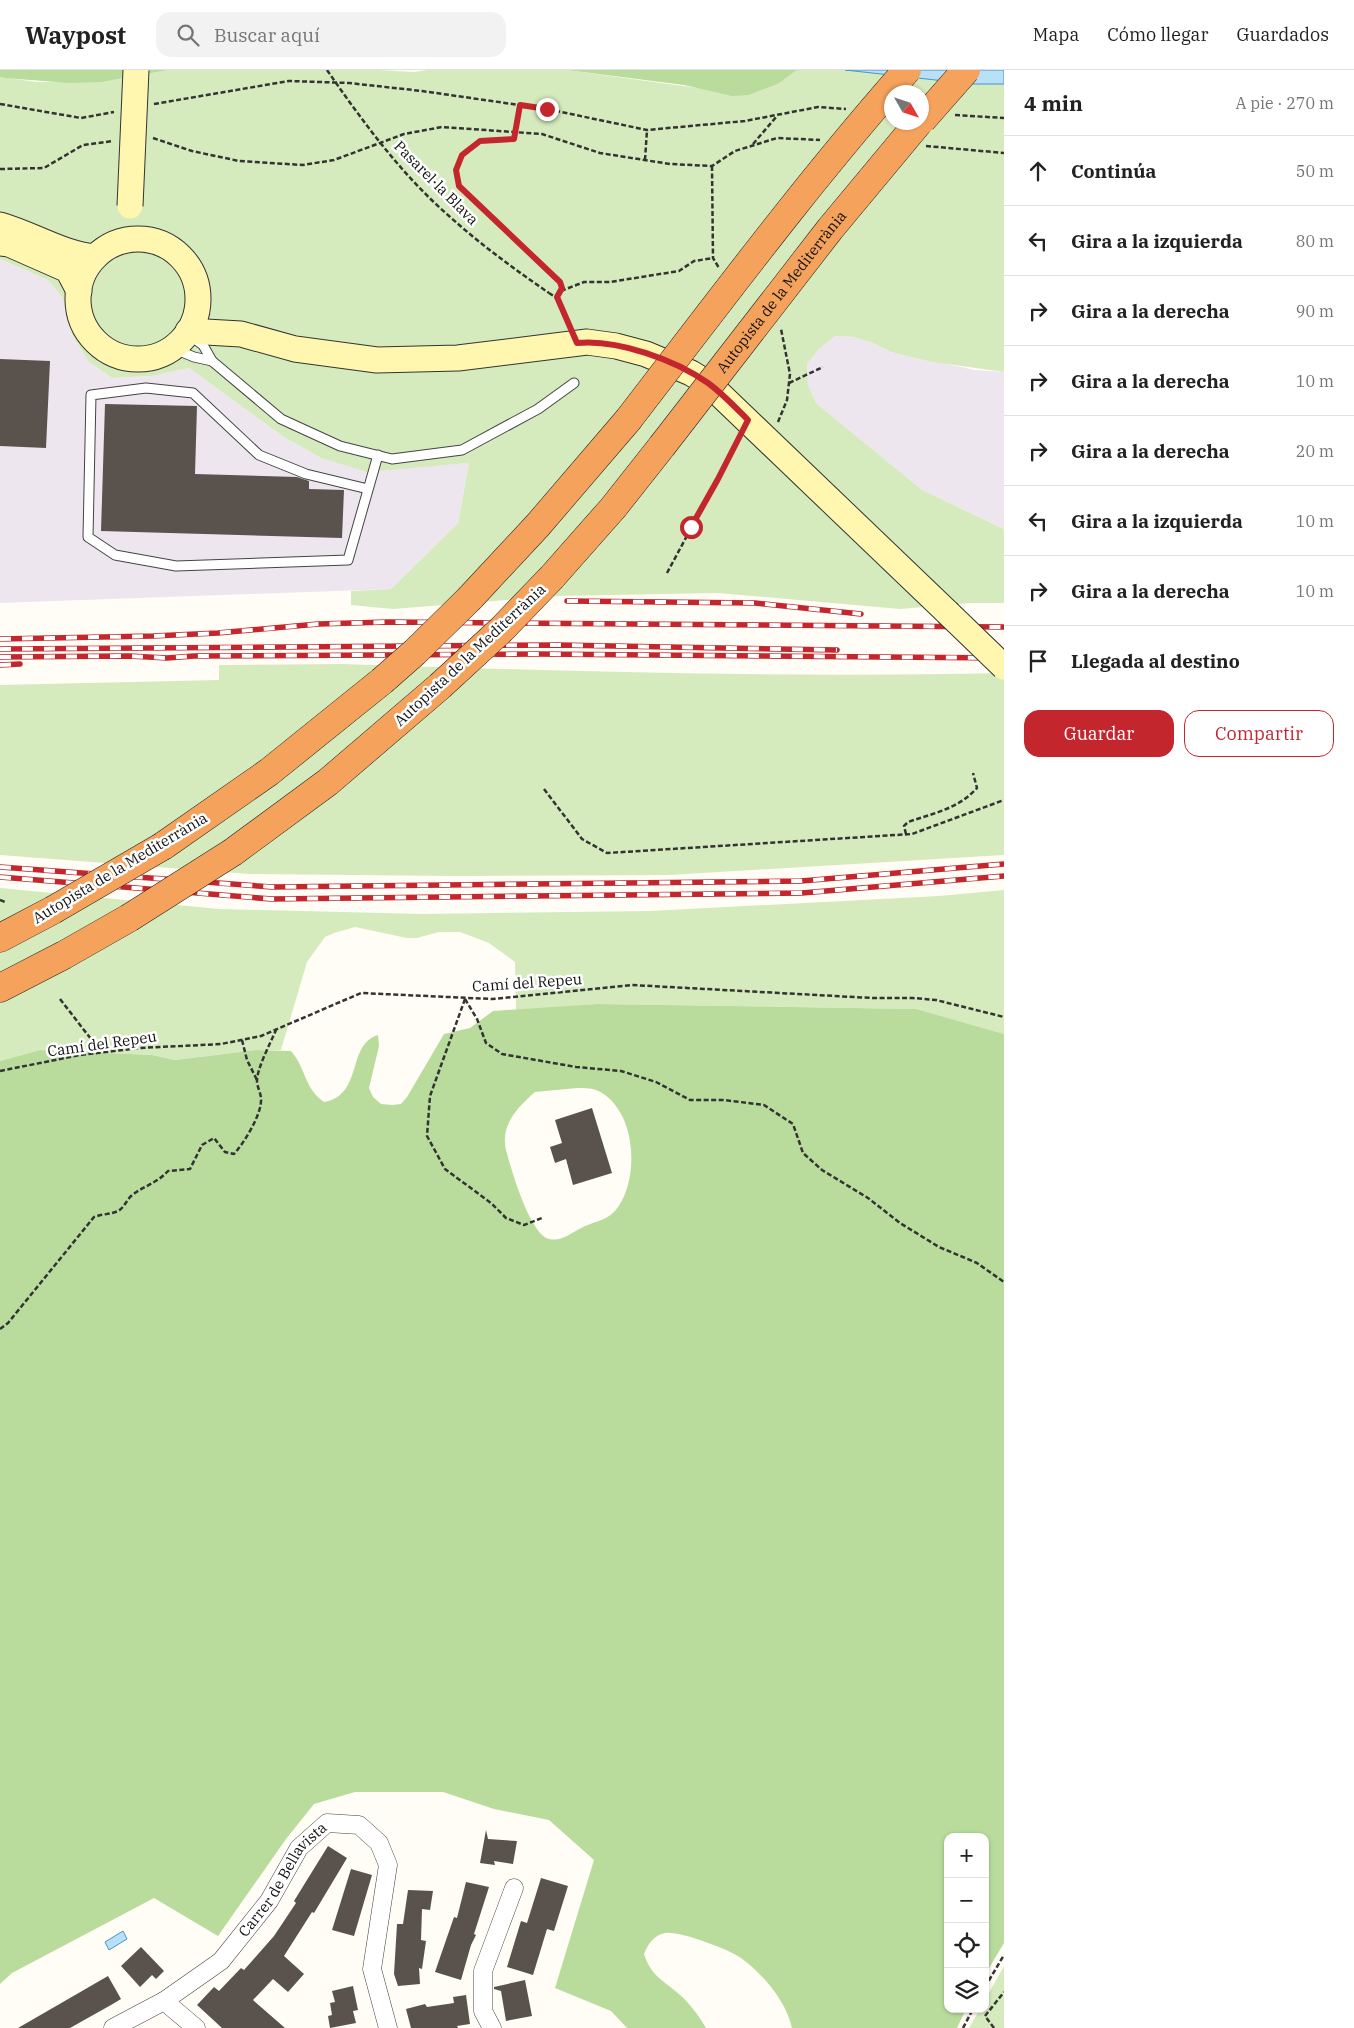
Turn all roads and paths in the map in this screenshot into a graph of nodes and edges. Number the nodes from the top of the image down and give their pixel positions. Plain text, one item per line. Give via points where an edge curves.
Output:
1 (136, 70) edge
2 (327, 70) edge
3 (908, 70) edge
4 (966, 70) edge
5 (0, 104) edge
6 (148, 105) dead end
7 (520, 105) junction
8 (855, 110) dead end
9 (119, 111) dead end
10 (929, 111) edge
11 (778, 115) junction
12 (949, 115) dead end
13 (1004, 118) edge
14 (647, 130) junction
15 (912, 130) edge
16 (516, 132) junction
17 (150, 137) dead end
18 (117, 140) dead end
19 (752, 146) dead end
20 (645, 160) junction
21 (0, 169) edge
22 (130, 206) junction
23 (0, 225) edge
24 (147, 240) junction
25 (0, 243) edge
26 (100, 253) junction
27 (561, 291) junction
28 (79, 292) junction
29 (557, 297) junction
30 (198, 300) junction
31 (241, 334) junction
32 (182, 337) junction
33 (577, 343) junction
34 (212, 361) junction
35 (823, 367) dead end
36 (574, 383) dead end
37 (789, 383) dead end
38 (748, 420) junction
39 (378, 455) junction
40 (368, 490) junction
41 (667, 573) dead end
42 (1004, 667) edge
43 (973, 773) dead end
44 (544, 789) dead end
45 (1004, 800) edge
46 (906, 834) junction
47 (0, 900) edge
48 (5, 902) dead end
49 (0, 938) edge
50 (0, 988) edge
51 (60, 999) dead end
52 (465, 999) junction
53 (1004, 1017) edge
54 (276, 1030) junction
55 (242, 1039) junction
56 (101, 1052) junction
57 (0, 1071) edge
58 (257, 1080) junction
59 (542, 1218) dead end
60 (1004, 1282) edge
61 (0, 1329) edge
62 (514, 1888) dead end
63 (1004, 1955) edge
64 (989, 1980) edge
65 (1004, 1992) edge
66 (164, 2001) junction
67 (971, 2013) edge
68 (119, 2027) edge
69 (196, 2028) edge
70 (388, 2028) edge
71 (492, 2028) edge
72 (963, 2028) edge
73 (994, 2028) edge

1 - 22 street, bridge
2 - 29 path, Pasarel·la Blava, bridge via 362,121 403,170 448,215 496,257
3 - 49 highway, Autopista de la Mediterrània, bridge via 790,210 628,420 538,526 415,652 269,772 163,846
4 - 10 highway, Autopista de la Mediterrània, bridge
5 - 9 path via 81,118
6 - 7 path via 289,81 348,83
7 - 14 path
7 - 16 path
8 - 11 path via 818,107
11 - 14 path via 690,128
11 - 19 path
12 - 13 path
14 - 20 path
15 - 50 highway, Autopista de la Mediterrània, bridge via 830,229 612,508 502,629 328,782 233,852 129,918
16 - 17 path via 442,127 404,134 334,160 303,165 239,160 192,151
16 - 20 path via 542,134 600,153
16 - 27 path via 514,139 480,141 462,155 456,170 459,186 560,282
18 - 21 path via 83,145 44,168
20 - 27 path via 712,166 713,258 694,260 679,271 610,282 584,282
22 - 24 street
22 - 26 street via 123,230
23 - 26 street via 82,256
24 - 26 street via 126,240
24 - 30 street via 159,243 180,256 193,276
25 - 28 street via 68,270
26 - 28 street via 81,279
27 - 29 path
28 - 32 street via 78,303 84,325 107,350 123,356 151,357
29 - 33 path
30 - 31 street
30 - 32 street via 195,316
31 - 32 street
31 - 33 street via 295,349 377,360 458,358
32 - 34 lane via 202,346
32 - 34 lane via 194,357
33 - 38 street via 616,346 672,363 709,384
34 - 39 lane via 281,419 340,446
35 - 37 path
36 - 39 lane via 538,409 462,450 392,458
38 - 41 path
38 - 42 street, bridge
39 - 40 lane
40 - 40 lane via 348,560 176,566 115,555 88,537 91,395 146,388 193,393 259,454 306,474
43 - 46 path via 976,788 971,795 961,803 908,822 904,826
44 - 46 path via 582,839 607,852
45 - 46 path
47 - 48 path
51 - 56 path
52 - 53 path, Camí del Repeu via 632,985 913,998 936,1000
52 - 54 path, Camí del Repeu via 361,993
52 - 59 path via 430,1096 426,1136 446,1168 506,1218 524,1225
52 - 60 path via 486,1042 502,1054 621,1071 656,1082 690,1100 764,1105 793,1124 803,1153 822,1170 868,1198 900,1224 977,1264
54 - 55 path, Camí del Repeu
54 - 58 path
55 - 56 path, Camí del Repeu
55 - 58 path via 247,1060
56 - 57 path, Camí del Repeu
58 - 61 path via 262,1101 251,1130 234,1154 225,1152 214,1138 202,1145 190,1169 168,1171 115,1212 94,1217
62 - 71 street via 483,1971 483,2011
63 - 64 path
65 - 73 path via 985,2016
66 - 68 street, Carrer de Bellavista
66 - 69 street
66 - 70 street, Carrer de Bellavista via 221,1961 269,1901 299,1848 327,1824 359,1825 379,1843 388,1865 372,1969
67 - 72 path

